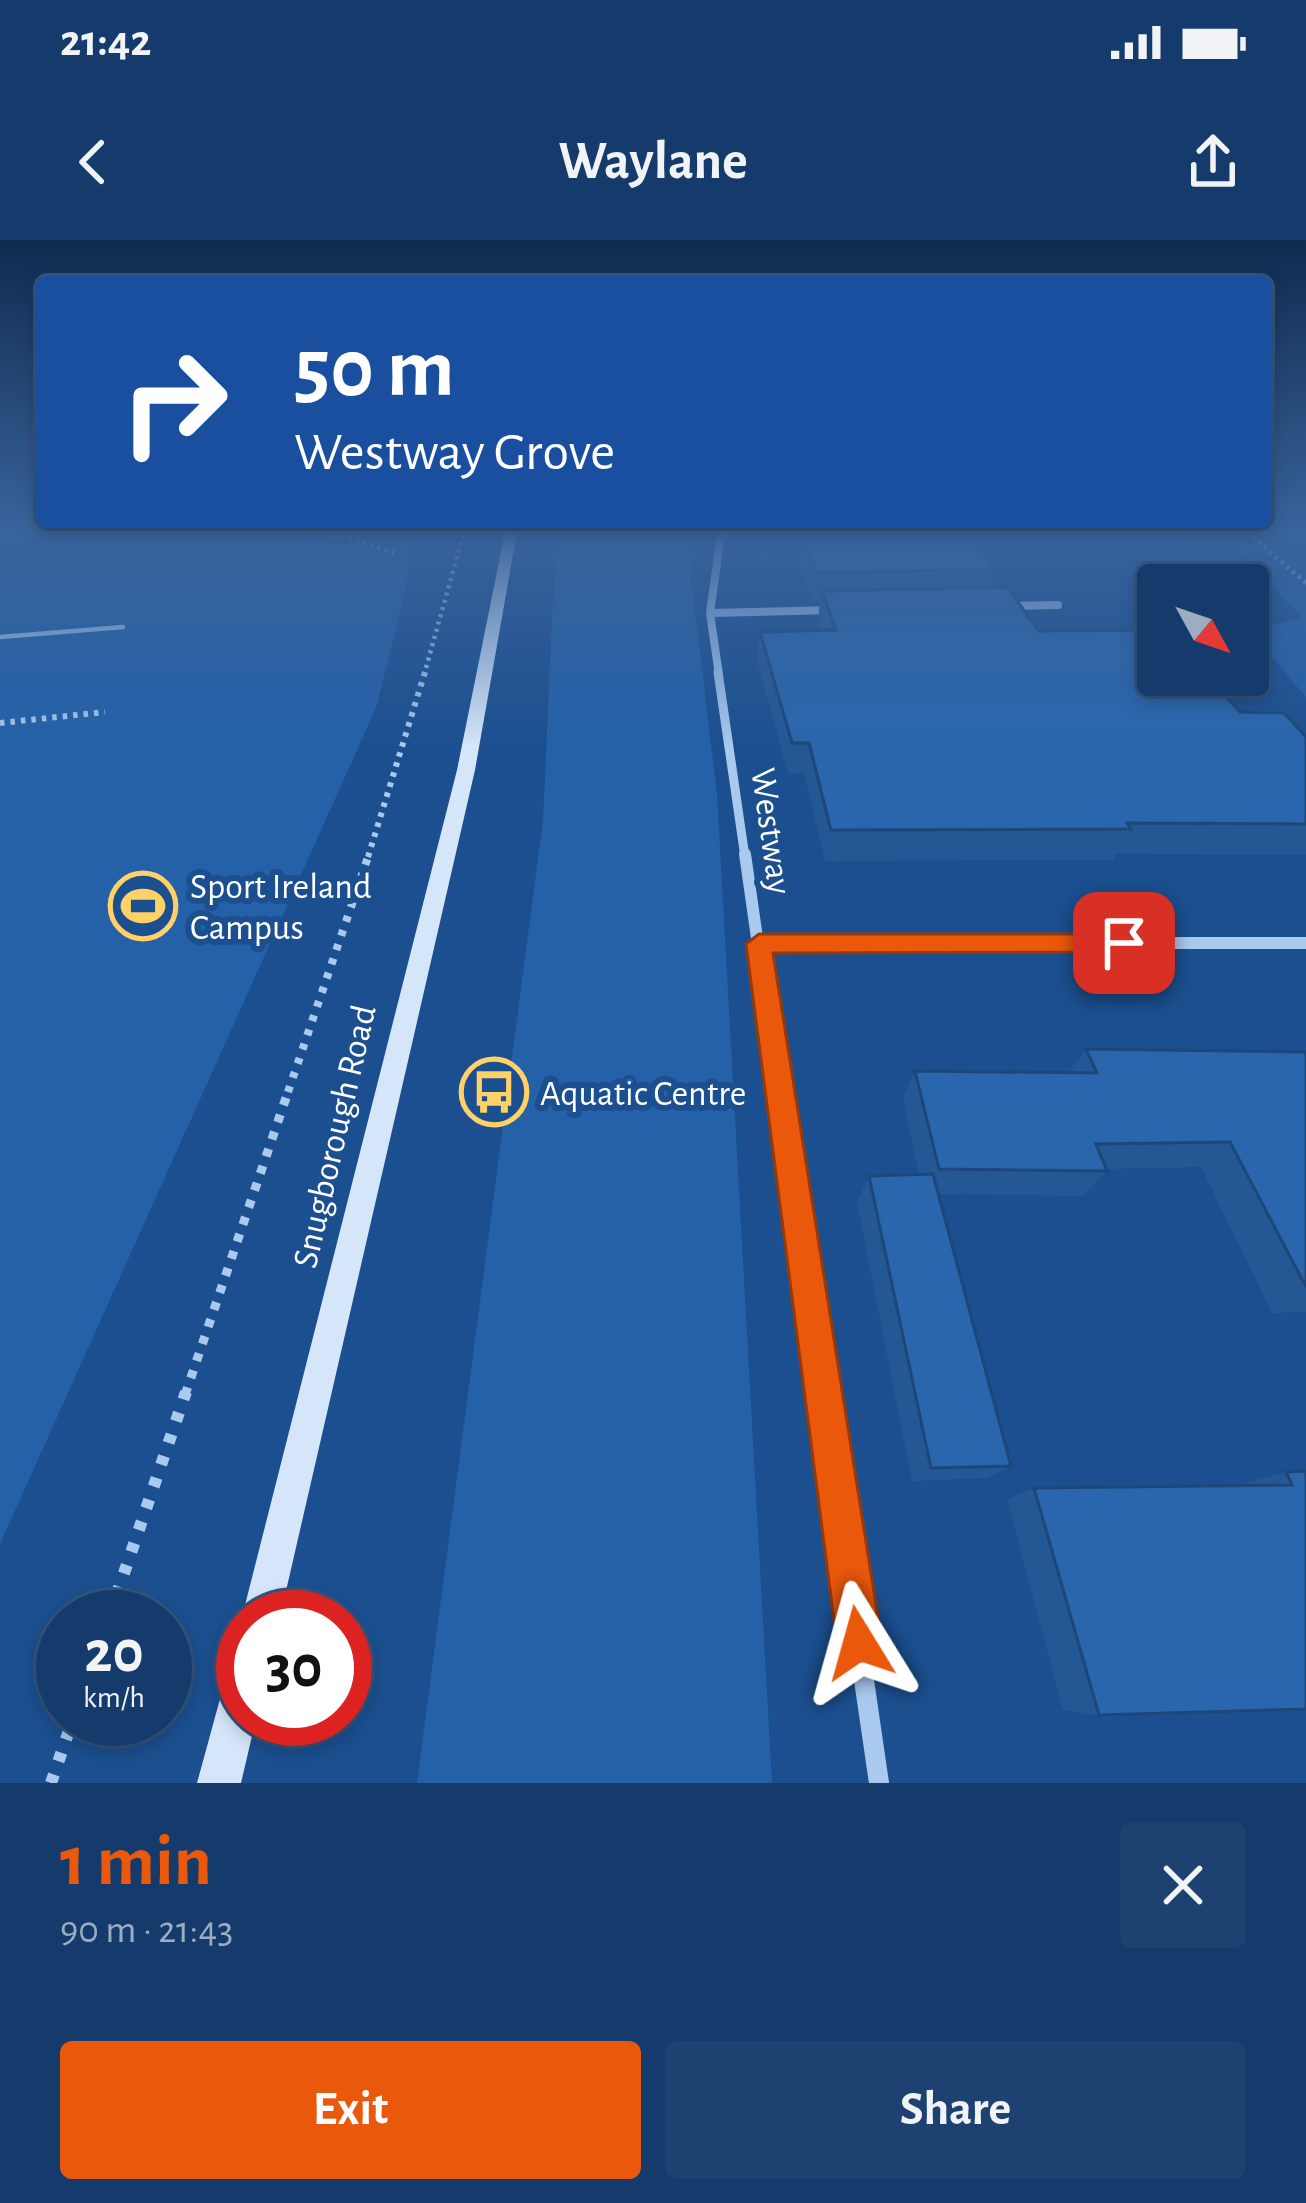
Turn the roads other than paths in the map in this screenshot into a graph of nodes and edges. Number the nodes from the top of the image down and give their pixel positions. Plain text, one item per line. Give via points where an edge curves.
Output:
1 (497, 604) edge
2 (711, 604) edge
3 (1058, 605) dead end
4 (989, 607) edge
5 (850, 610) edge
6 (710, 613) junction
7 (123, 627) dead end
8 (0, 637) edge
9 (1306, 943) edge
10 (759, 944) junction
11 (268, 1590) edge
12 (228, 1746) edge
13 (219, 1783) edge
14 (879, 1783) edge

1 - 11 main road, Snugborough Road via 466,770
2 - 6 street, Westway
3 - 4 street
5 - 6 street
6 - 10 street, Westway
7 - 8 lane
9 - 10 street
10 - 14 street, Westway
12 - 13 main road

